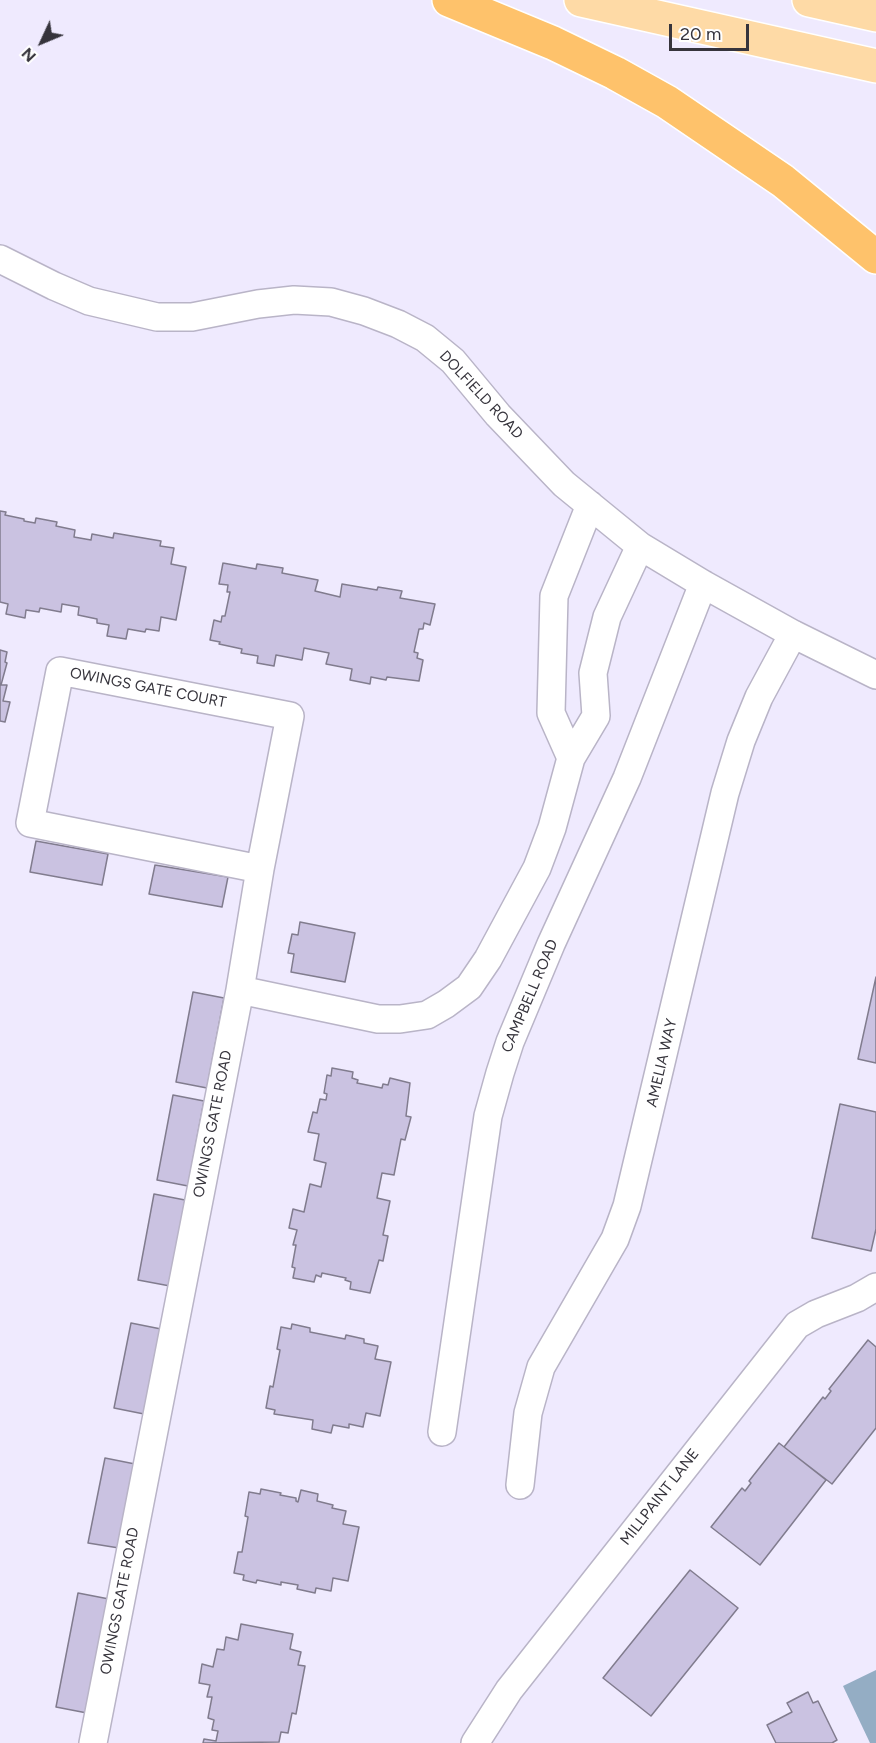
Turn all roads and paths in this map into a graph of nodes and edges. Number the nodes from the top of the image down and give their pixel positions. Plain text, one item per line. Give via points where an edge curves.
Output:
1 (449, 0) edge
2 (581, 0) edge
3 (809, 0) edge
4 (876, 15) edge
5 (876, 66) edge
6 (876, 257) edge
7 (0, 259) edge
8 (590, 505) junction
9 (640, 546) junction
10 (703, 584) junction
11 (793, 634) junction
12 (552, 667) junction
13 (593, 673) junction
14 (876, 675) edge
15 (571, 758) junction
16 (260, 868) junction
17 (240, 990) junction
18 (876, 1287) edge
19 (442, 1432) dead end
20 (520, 1485) dead end
21 (93, 1743) edge
22 (476, 1743) edge

1 - 6 highway via 553,43 667,102 783,180
2 - 5 main road
3 - 4 main road
7 - 8 street, DOLFIELD ROAD via 89,301 157,317 192,317 294,300 331,302 398,324 425,338 453,361 564,484
8 - 9 street, DOLFIELD ROAD
8 - 12 street via 555,596
9 - 10 street, DOLFIELD ROAD
9 - 13 street via 607,616
10 - 11 street, DOLFIELD ROAD
10 - 19 street, CAMPBELL ROAD via 627,778 551,944 500,1073 488,1116
11 - 14 street, DOLFIELD ROAD
11 - 20 street, AMELIA WAY via 759,697 741,741 725,793 627,1206 615,1239 541,1367 528,1413
12 - 13 street
12 - 15 street via 551,713
13 - 15 street via 596,716
15 - 17 street via 537,868 488,959 469,987 446,1004 427,1015 378,1019
16 - 16 street, OWINGS GATE COURT via 290,716 60,670 30,823
16 - 17 street, OWINGS GATE COURT
17 - 21 street, OWINGS GATE ROAD
18 - 22 street, MILLPAINT LANE via 797,1325 510,1690

